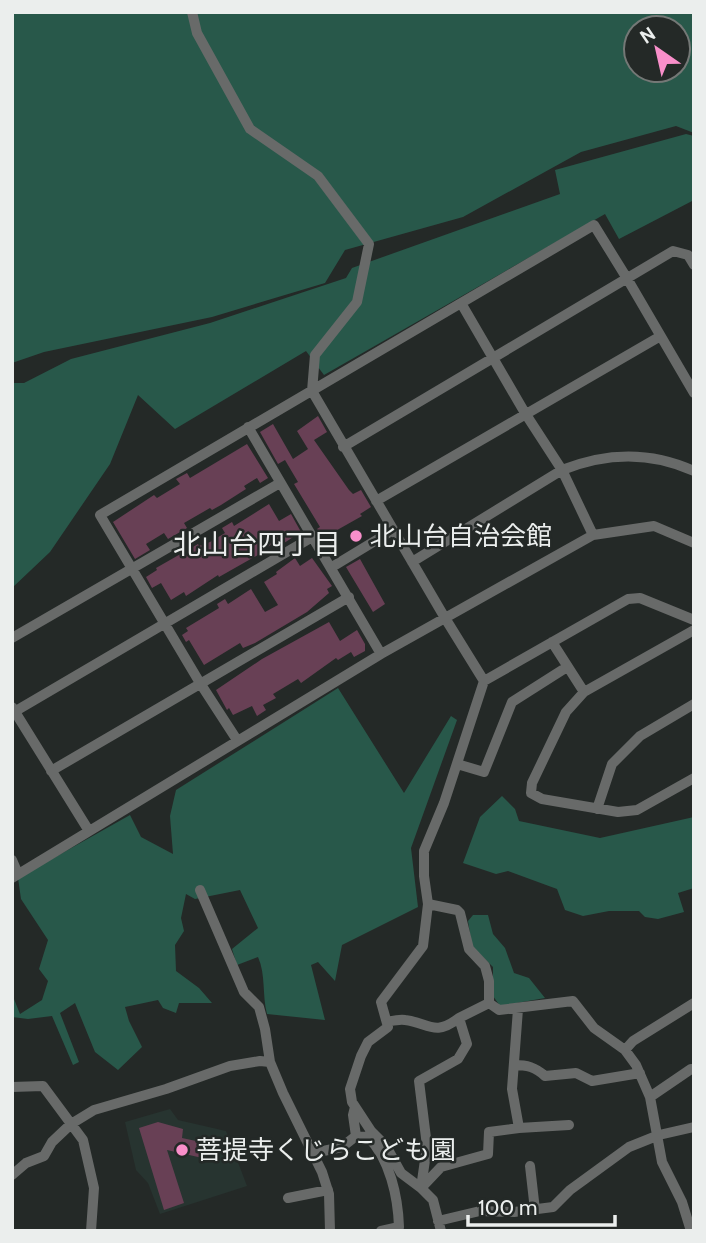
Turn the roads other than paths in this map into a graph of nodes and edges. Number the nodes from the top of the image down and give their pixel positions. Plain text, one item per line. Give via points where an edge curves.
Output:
1 (192, 12) edge
2 (694, 265) edge
3 (628, 280) junction
4 (461, 303) junction
5 (659, 337) junction
6 (493, 358) junction
7 (312, 391) junction
8 (694, 393) edge
9 (525, 413) junction
10 (248, 427) junction
11 (344, 447) junction
12 (562, 470) junction
13 (694, 471) edge
14 (280, 483) junction
15 (376, 501) junction
16 (393, 530) junction
17 (593, 535) junction
18 (314, 536) junction
19 (694, 543) edge
20 (412, 562) junction
21 (332, 567) junction
22 (132, 569) junction
23 (349, 597) junction
24 (444, 618) junction
25 (694, 620) edge
26 (164, 623) junction
27 (694, 630) edge
28 (12, 638) edge
29 (552, 642) junction
30 (381, 654) junction
31 (568, 667) junction
32 (484, 681) junction
33 (200, 683) junction
34 (584, 692) junction
35 (694, 704) edge
36 (13, 709) edge
37 (237, 740) junction
38 (457, 764) junction
39 (51, 771) junction
40 (694, 778) edge
41 (597, 809) junction
42 (89, 831) junction
43 (12, 860) edge
44 (15, 876) edge
45 (200, 890) dead end
46 (428, 904) junction
47 (489, 1003) junction
48 (694, 1003) edge
49 (518, 1009) junction
50 (459, 1018) junction
51 (387, 1022) junction
52 (625, 1050) junction
53 (270, 1062) junction
54 (514, 1065) junction
55 (691, 1069) dead end
56 (640, 1073) junction
57 (12, 1087) edge
58 (650, 1097) junction
59 (355, 1107) junction
60 (71, 1124) junction
61 (569, 1125) dead end
62 (694, 1127) edge
63 (519, 1128) junction
64 (659, 1135) junction
65 (356, 1136) junction
66 (314, 1153) junction
67 (530, 1166) dead end
68 (12, 1175) edge
69 (421, 1188) junction
70 (328, 1190) junction
71 (288, 1199) dead end
72 (535, 1210) junction
73 (440, 1226) edge
74 (91, 1231) edge
75 (330, 1231) edge
76 (381, 1231) edge
77 (691, 1231) edge

1 - 7 street via 197,33 250,129 318,176 369,244 357,302 315,355
2 - 3 street via 688,255 673,251
3 - 4 street via 594,225
3 - 5 street
3 - 6 street
4 - 6 street
4 - 7 street
5 - 8 street
5 - 9 street
6 - 9 street
6 - 11 street
7 - 10 street
7 - 11 street
9 - 12 street
9 - 15 street
10 - 14 street
10 - 22 street via 100,515
11 - 15 street
12 - 13 street via 583,461 638,455
12 - 17 street
12 - 20 street
14 - 18 street
14 - 22 street
15 - 16 street
16 - 20 street
16 - 21 street
17 - 19 street via 654,526
17 - 24 street
18 - 21 street
18 - 26 street
20 - 24 street
21 - 23 street
22 - 26 street
22 - 28 street
23 - 30 street
23 - 33 street
24 - 30 street
24 - 32 street
25 - 29 street via 640,598 628,599
26 - 33 street
26 - 36 street
27 - 34 street
29 - 31 street
29 - 32 street
30 - 37 street
31 - 34 street
31 - 38 street via 512,702 484,772
32 - 38 street
33 - 37 street
33 - 39 street
34 - 41 street via 566,712 531,793
35 - 41 street via 640,736 612,764
36 - 39 street
37 - 42 street
38 - 46 street via 424,851
39 - 42 street
40 - 41 street via 637,810
42 - 44 street
43 - 44 street
45 - 53 street via 244,992 258,1007
46 - 47 street via 460,914 469,949 485,966
46 - 51 street via 423,946 381,1002
47 - 49 street via 499,1010
47 - 50 street
48 - 52 street
49 - 52 street via 573,1001 594,1028
49 - 54 street
50 - 51 street via 447,1027 426,1027 404,1019
50 - 69 street via 467,1044 458,1059 419,1081 427,1146
51 - 59 street via 388,1027 368,1042 361,1056 350,1089
52 - 56 street
53 - 60 street via 230,1066 94,1110
53 - 66 street
54 - 56 street via 537,1069 545,1076 576,1073 592,1081
54 - 63 street via 512,1089
55 - 58 street
56 - 58 street
57 - 60 street via 43,1086
58 - 64 street
59 - 65 street
59 - 69 street via 401,1173
60 - 68 street via 44,1156
60 - 74 street via 83,1140 94,1188
61 - 63 street
62 - 64 street
63 - 69 street via 489,1132 488,1154 442,1167
64 - 72 street via 628,1147 553,1207
64 - 77 street via 662,1162
65 - 66 street via 342,1147
65 - 76 street via 368,1137 378,1147 394,1192 399,1227
66 - 70 street
67 - 72 street
69 - 73 street via 433,1200
70 - 71 street
70 - 75 street
72 - 73 street via 480,1211

